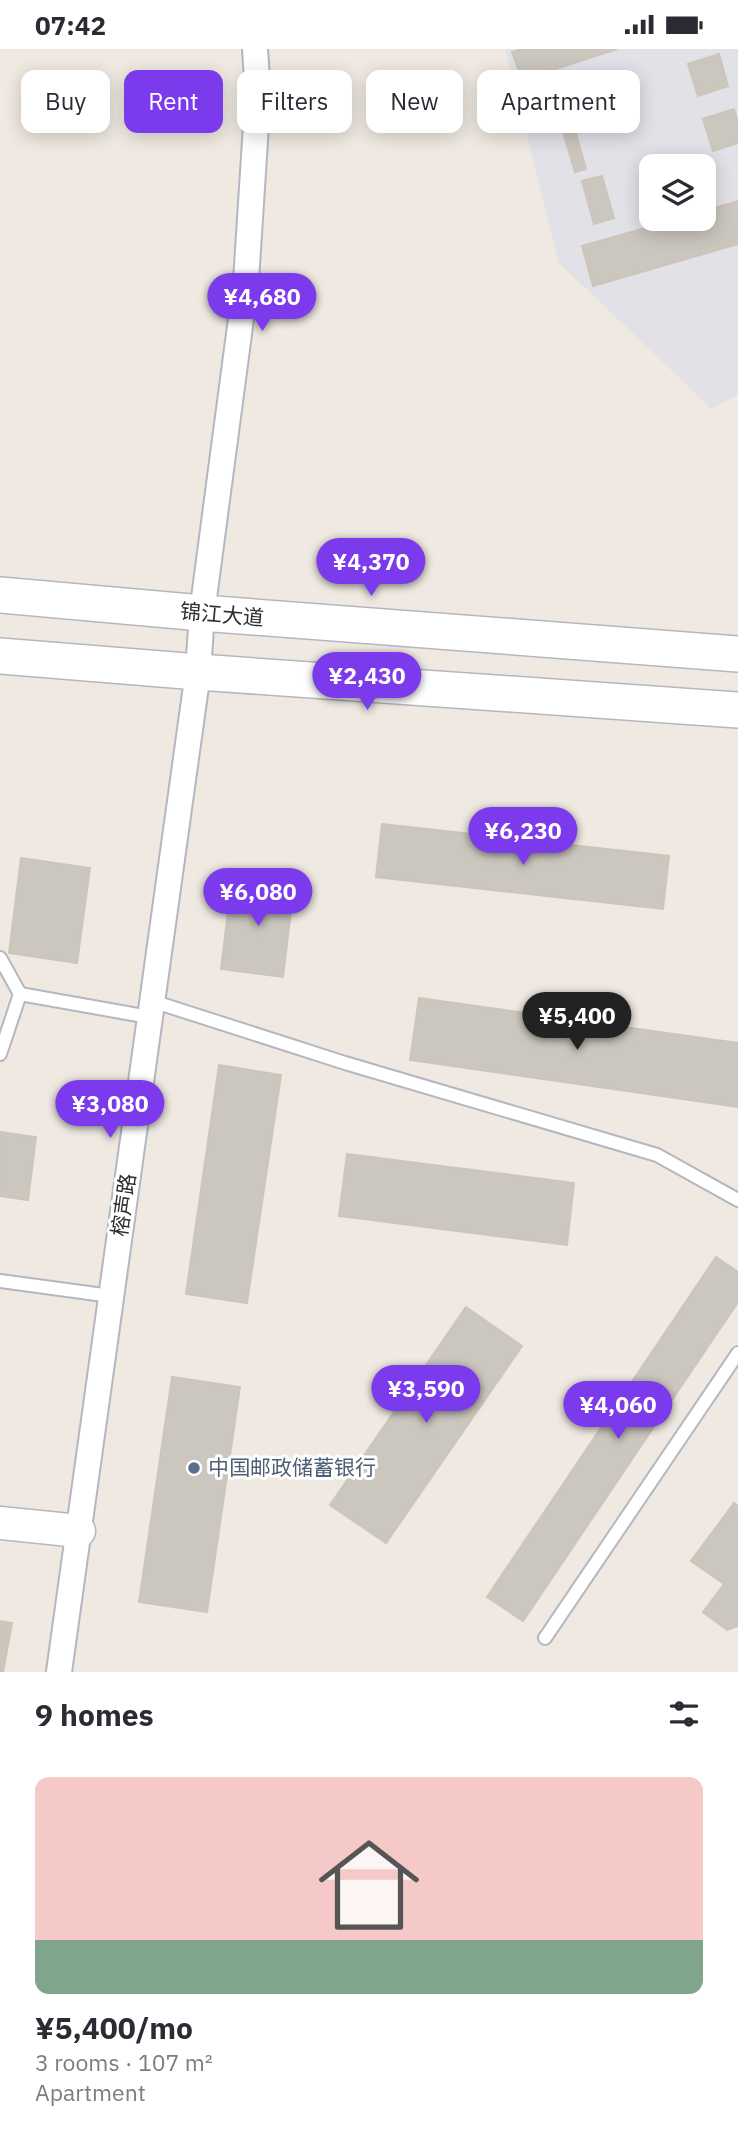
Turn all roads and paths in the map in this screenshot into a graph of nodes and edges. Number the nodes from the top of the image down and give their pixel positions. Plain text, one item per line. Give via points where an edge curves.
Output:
1 (255, 49) edge
2 (0, 596) edge
3 (202, 613) junction
4 (738, 655) edge
5 (0, 656) edge
6 (198, 672) junction
7 (738, 709) edge
8 (0, 958) edge
9 (20, 994) junction
10 (151, 1009) junction
11 (0, 1054) edge
12 (738, 1200) edge
13 (0, 1281) edge
14 (111, 1296) junction
15 (738, 1353) edge
16 (0, 1523) edge
17 (79, 1531) junction
18 (545, 1638) dead end
19 (59, 1672) edge

1 - 3 street, 榕声路 via 258,94 246,281
2 - 3 main road, 锦江大道
3 - 4 main road, 锦江大道
3 - 6 street, 榕声路
5 - 6 main road
6 - 7 main road
6 - 10 street, 榕声路
8 - 9 lane
9 - 10 lane
9 - 11 lane
10 - 12 lane via 657,1155
10 - 14 street, 榕声路
13 - 14 lane
14 - 17 street, 榕声路
15 - 18 lane
16 - 17 street
17 - 19 street, 榕声路

